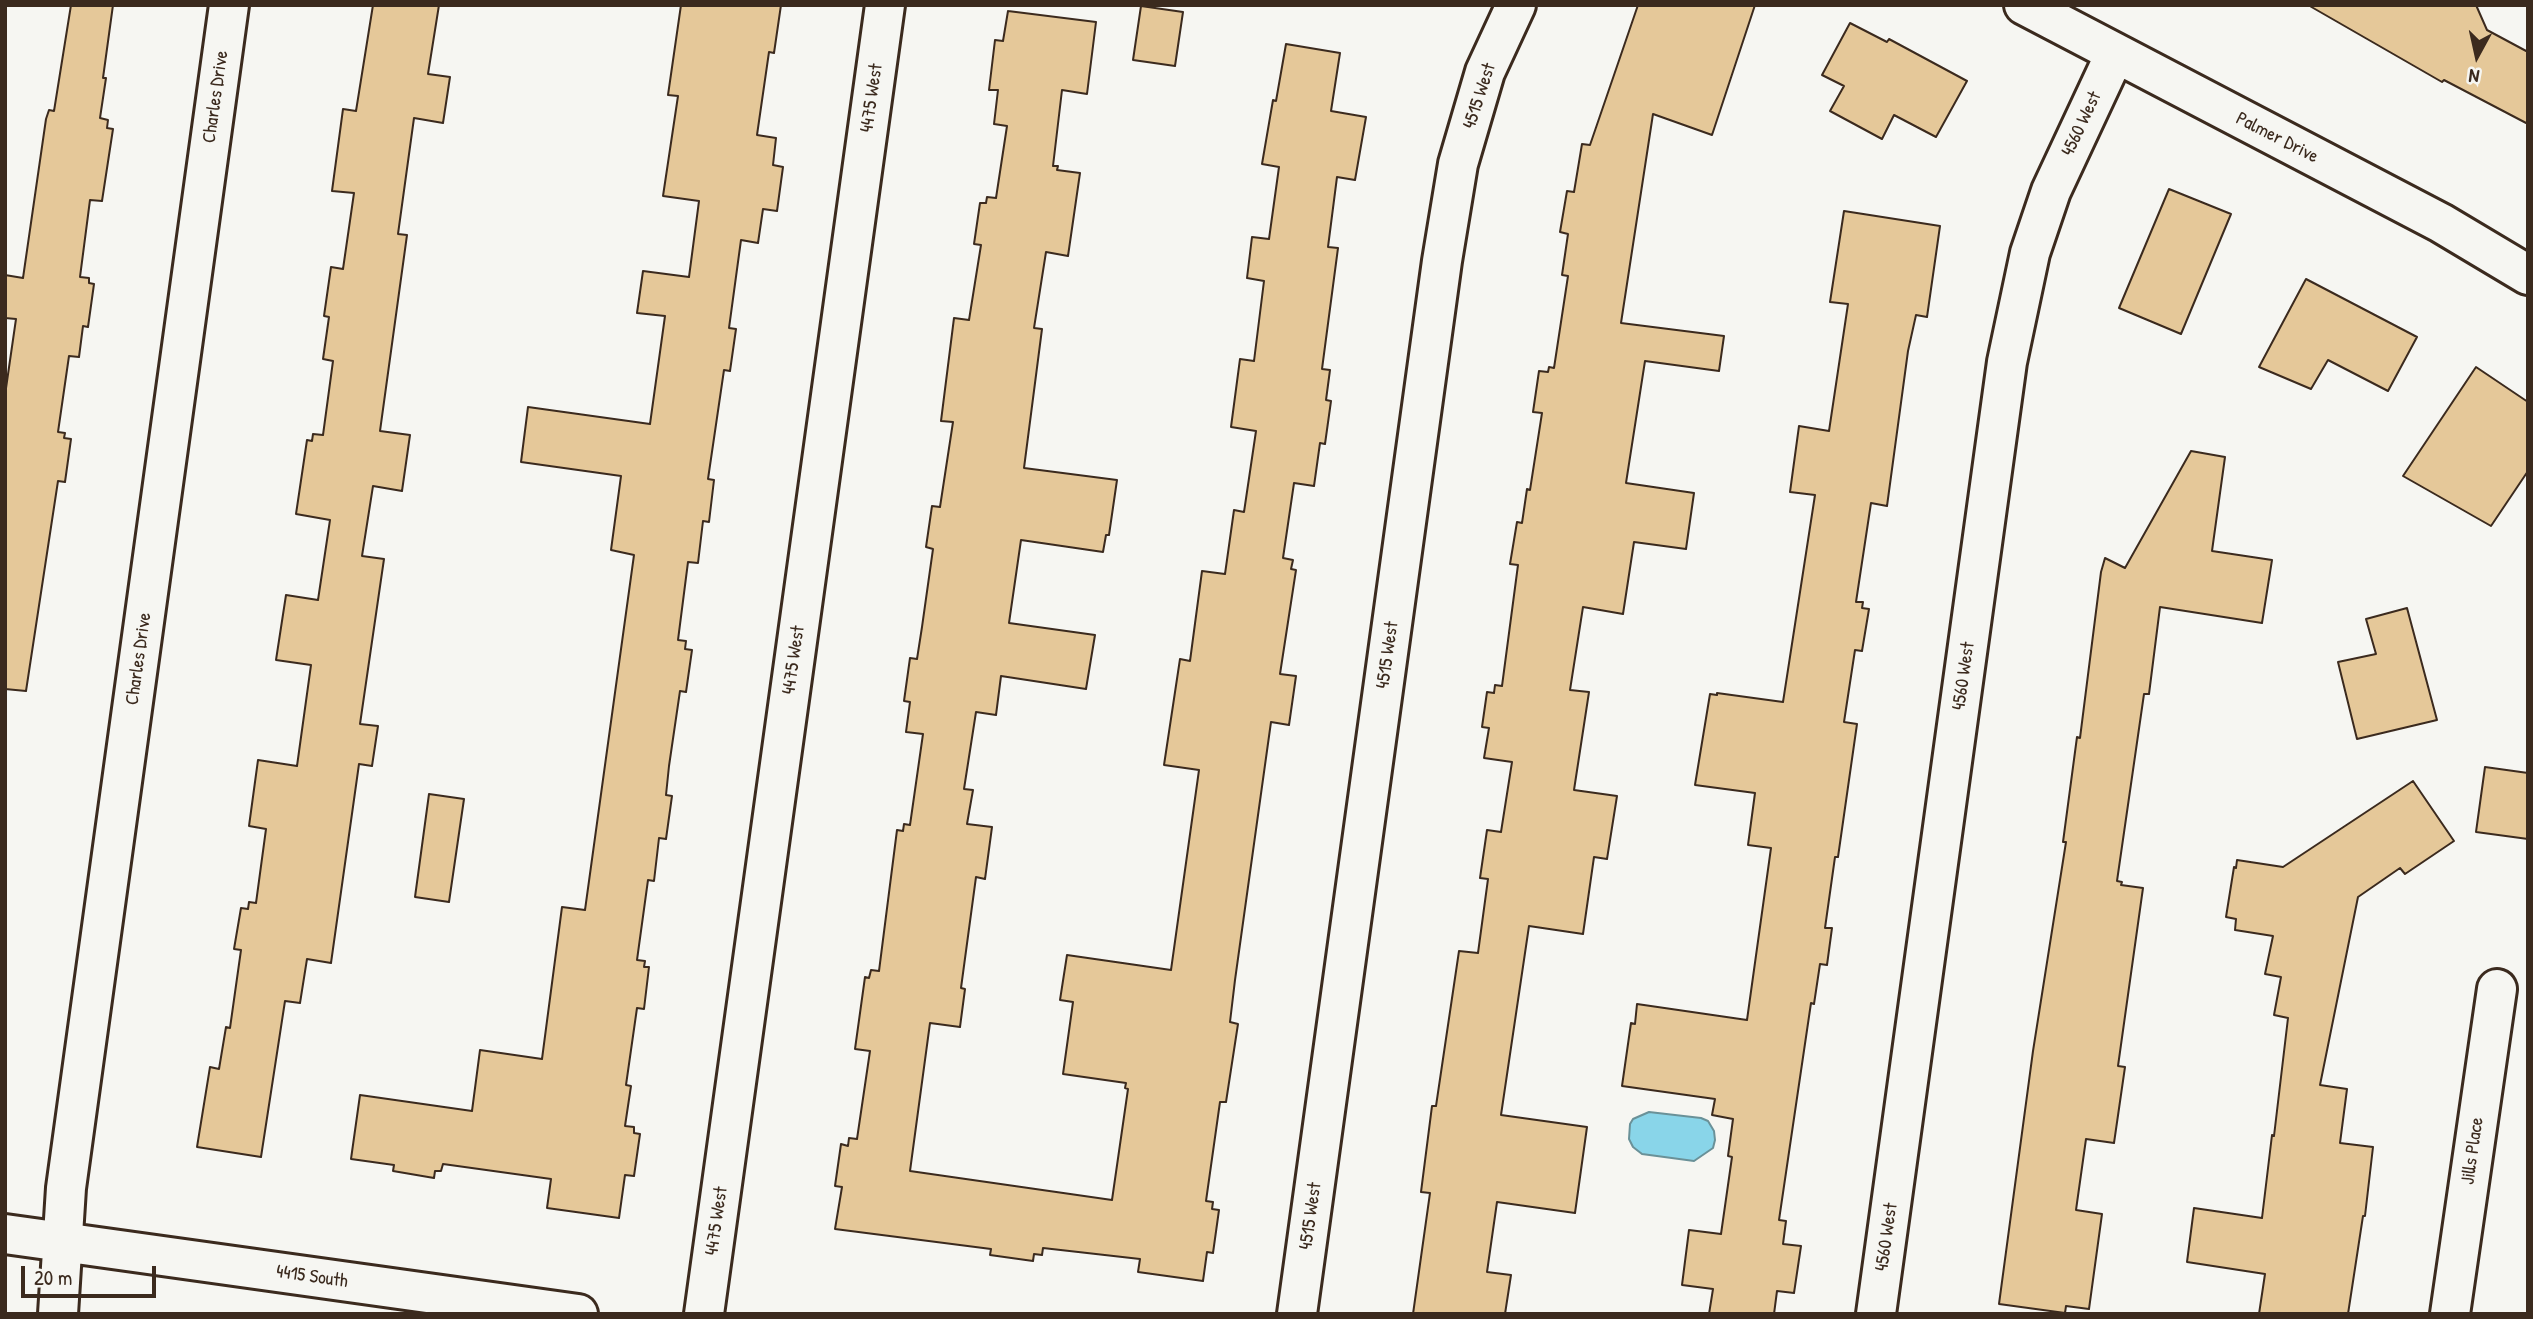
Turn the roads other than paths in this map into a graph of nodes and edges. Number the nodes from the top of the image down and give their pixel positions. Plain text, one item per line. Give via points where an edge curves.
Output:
1 (229, 5) edge
2 (885, 5) edge
3 (1516, 5) edge
4 (2024, 5) edge
5 (2115, 54) junction
6 (2528, 275) edge
7 (2497, 989) dead end
8 (5, 1234) edge
9 (61, 1242) junction
10 (58, 1314) edge
11 (578, 1314) edge
12 (704, 1314) edge
13 (1297, 1314) edge
14 (1876, 1314) edge
15 (2450, 1314) edge

1 - 9 street, Charles Drive
2 - 12 street, 4475 West
3 - 13 street, 4515 West via 1485,72 1458,164 1441,261
4 - 5 street, Palmer Drive
5 - 6 street, Palmer Drive via 2441,223
5 - 14 street, 4560 West via 2050,191 2030,253 2007,362
7 - 15 street, Jills Place
8 - 9 street, 4415 South
9 - 10 street, Charles Drive
9 - 11 street, 4415 South

